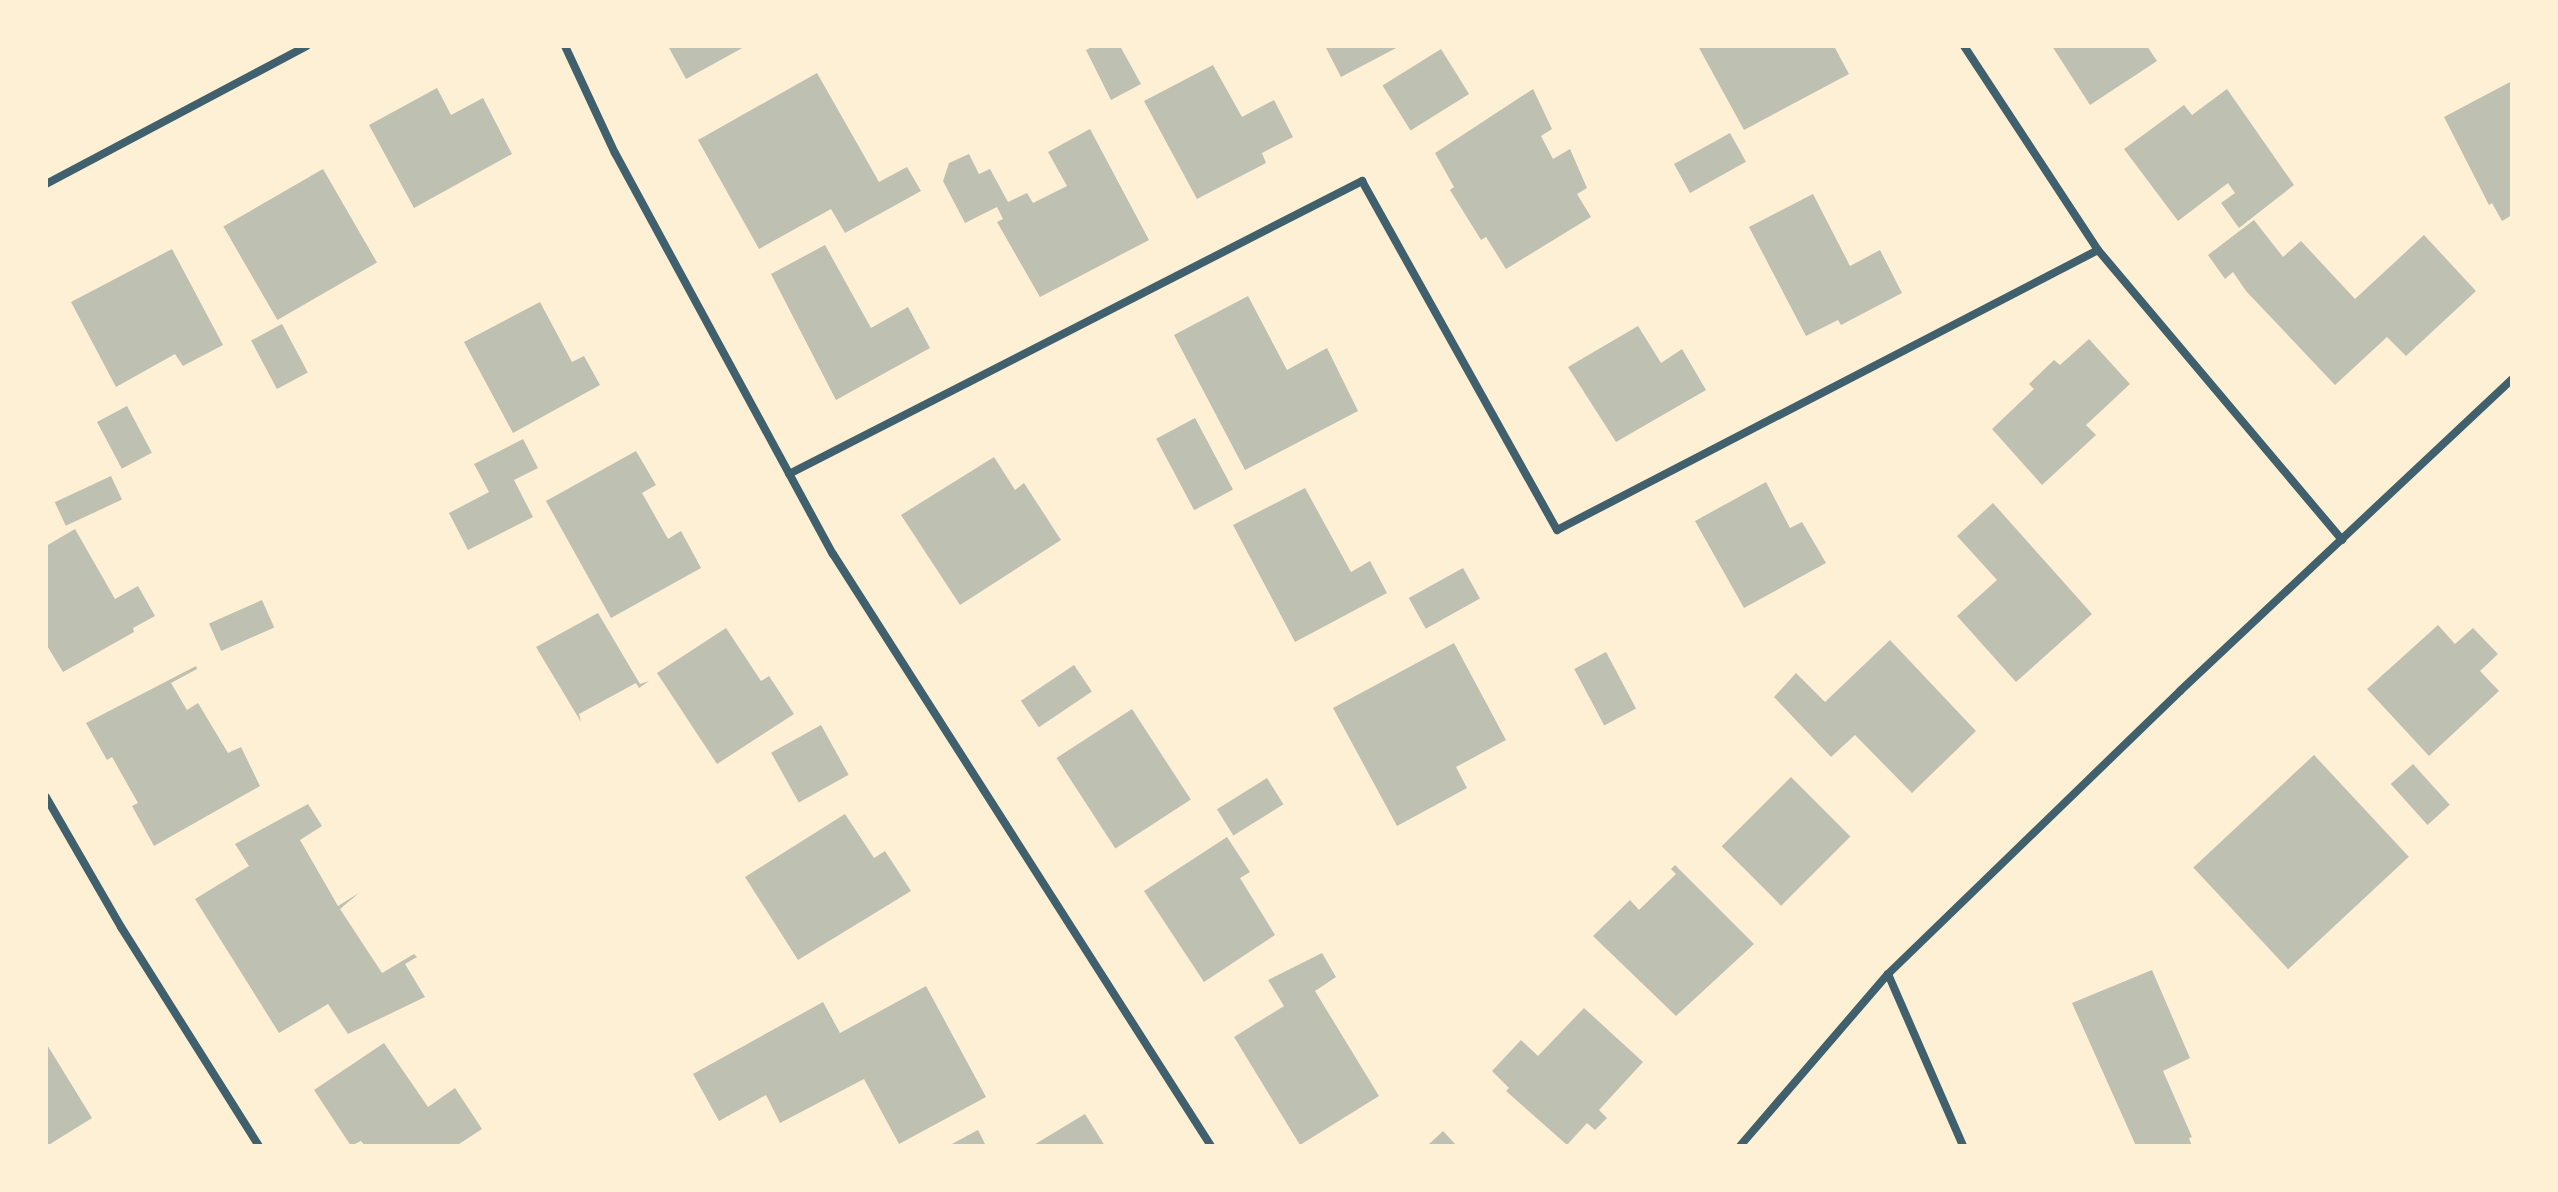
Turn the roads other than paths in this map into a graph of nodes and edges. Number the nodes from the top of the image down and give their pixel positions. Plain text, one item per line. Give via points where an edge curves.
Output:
1 (307, 46) edge
2 (565, 46) edge
3 (1964, 46) edge
4 (46, 184) edge
5 (2098, 250) junction
6 (2512, 379) edge
7 (789, 474) junction
8 (2342, 540) junction
9 (46, 797) edge
10 (1888, 974) junction
11 (259, 1146) edge
12 (1211, 1146) edge
13 (1740, 1146) edge
14 (1963, 1146) edge

1 - 4 street
2 - 7 street via 615,153
3 - 5 street
5 - 7 street via 1557,530 1362,181
5 - 8 street
6 - 8 street
7 - 12 street via 833,554
8 - 10 street
9 - 11 street
10 - 13 street
10 - 14 street

